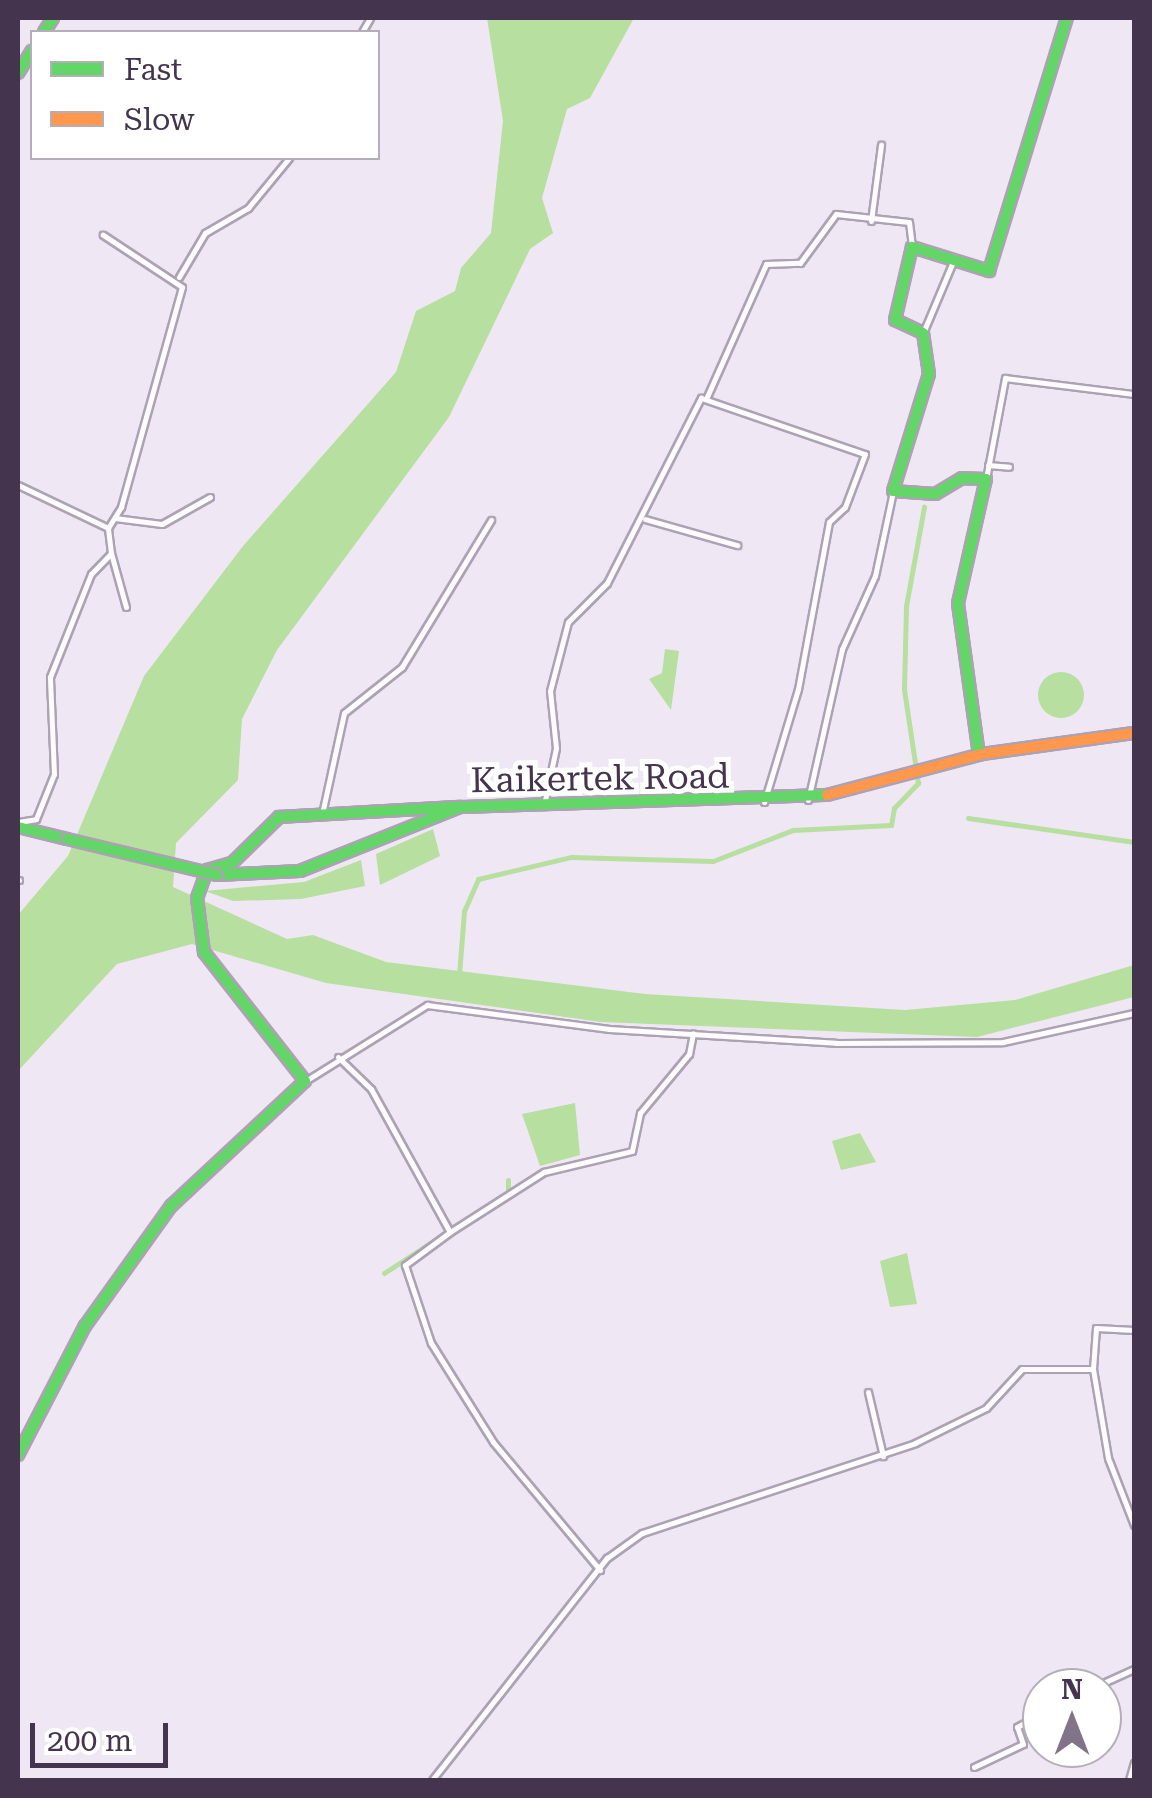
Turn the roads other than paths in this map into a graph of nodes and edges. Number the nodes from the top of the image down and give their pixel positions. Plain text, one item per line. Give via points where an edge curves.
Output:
1 (1067, 18) edge
2 (881, 145) dead end
3 (287, 160) edge
4 (872, 221) junction
5 (103, 235) dead end
6 (912, 247) junction
7 (952, 264) junction
8 (179, 277) junction
9 (922, 333) junction
10 (1134, 394) edge
11 (706, 400) junction
12 (988, 464) junction
13 (1009, 467) dead end
14 (986, 479) junction
15 (18, 485) edge
16 (892, 491) junction
17 (210, 497) dead end
18 (115, 518) junction
19 (645, 518) junction
20 (492, 520) dead end
21 (108, 528) junction
22 (737, 546) dead end
23 (111, 553) junction
24 (126, 608) dead end
25 (1134, 733) edge
26 (979, 755) junction
27 (808, 800) junction
28 (764, 802) junction
29 (544, 806) junction
30 (460, 807) junction
31 (322, 814) junction
32 (18, 824) edge
33 (1134, 1013) edge
34 (693, 1033) junction
35 (338, 1057) junction
36 (305, 1082) junction
37 (448, 1228) junction
38 (1134, 1330) edge
39 (1094, 1369) junction
40 (868, 1392) dead end
41 (18, 1455) edge
42 (884, 1456) junction
43 (1134, 1525) edge
44 (600, 1570) junction
45 (1022, 1744) edge
46 (1134, 1763) edge
47 (974, 1767) dead end
48 (432, 1780) edge
49 (1131, 1780) edge

1 - 7 street via 989,271
2 - 4 street
3 - 8 street via 248,208 205,233
4 - 6 street via 910,222
4 - 11 street via 836,214 800,264 762,267
5 - 8 street
6 - 7 street
6 - 9 street via 895,320
7 - 9 street
8 - 18 street via 175,328 142,409
9 - 16 street via 926,390
10 - 12 street via 1007,377
11 - 19 street via 690,406
11 - 28 street via 865,454 845,507 830,522 798,689
12 - 13 street
12 - 14 street
14 - 16 street via 962,478 935,494
14 - 26 street via 958,604
15 - 21 street
16 - 27 street via 875,576 842,649
17 - 18 street via 162,524
18 - 21 street
19 - 22 street
19 - 29 street via 607,583 568,622 550,691 556,748
20 - 31 street via 402,667 344,713
21 - 23 street
23 - 24 street
23 - 32 street via 91,574 50,677 54,774 36,819
25 - 26 street, Kaikertek Road
26 - 27 street, Kaikertek Road
27 - 28 street, Kaikertek Road
28 - 29 street, Kaikertek Road
29 - 30 street, Kaikertek Road
30 - 31 street
30 - 32 street, Kaikertek Road, bridge via 300,871 217,875
31 - 36 street via 276,818 232,862 210,866 197,898 204,952
33 - 34 street via 982,1043
34 - 35 street via 428,1004
34 - 37 street via 689,1054 640,1113 632,1151 544,1172
35 - 36 street
35 - 37 street via 382,1106
36 - 41 street via 162,1218 85,1326
37 - 44 street via 405,1266 431,1343 493,1442
38 - 39 street via 1096,1328
39 - 42 street via 1022,1369 986,1408
39 - 43 street via 1108,1458
40 - 42 street
42 - 44 street via 663,1521
44 - 48 street
45 - 47 street
46 - 49 street

